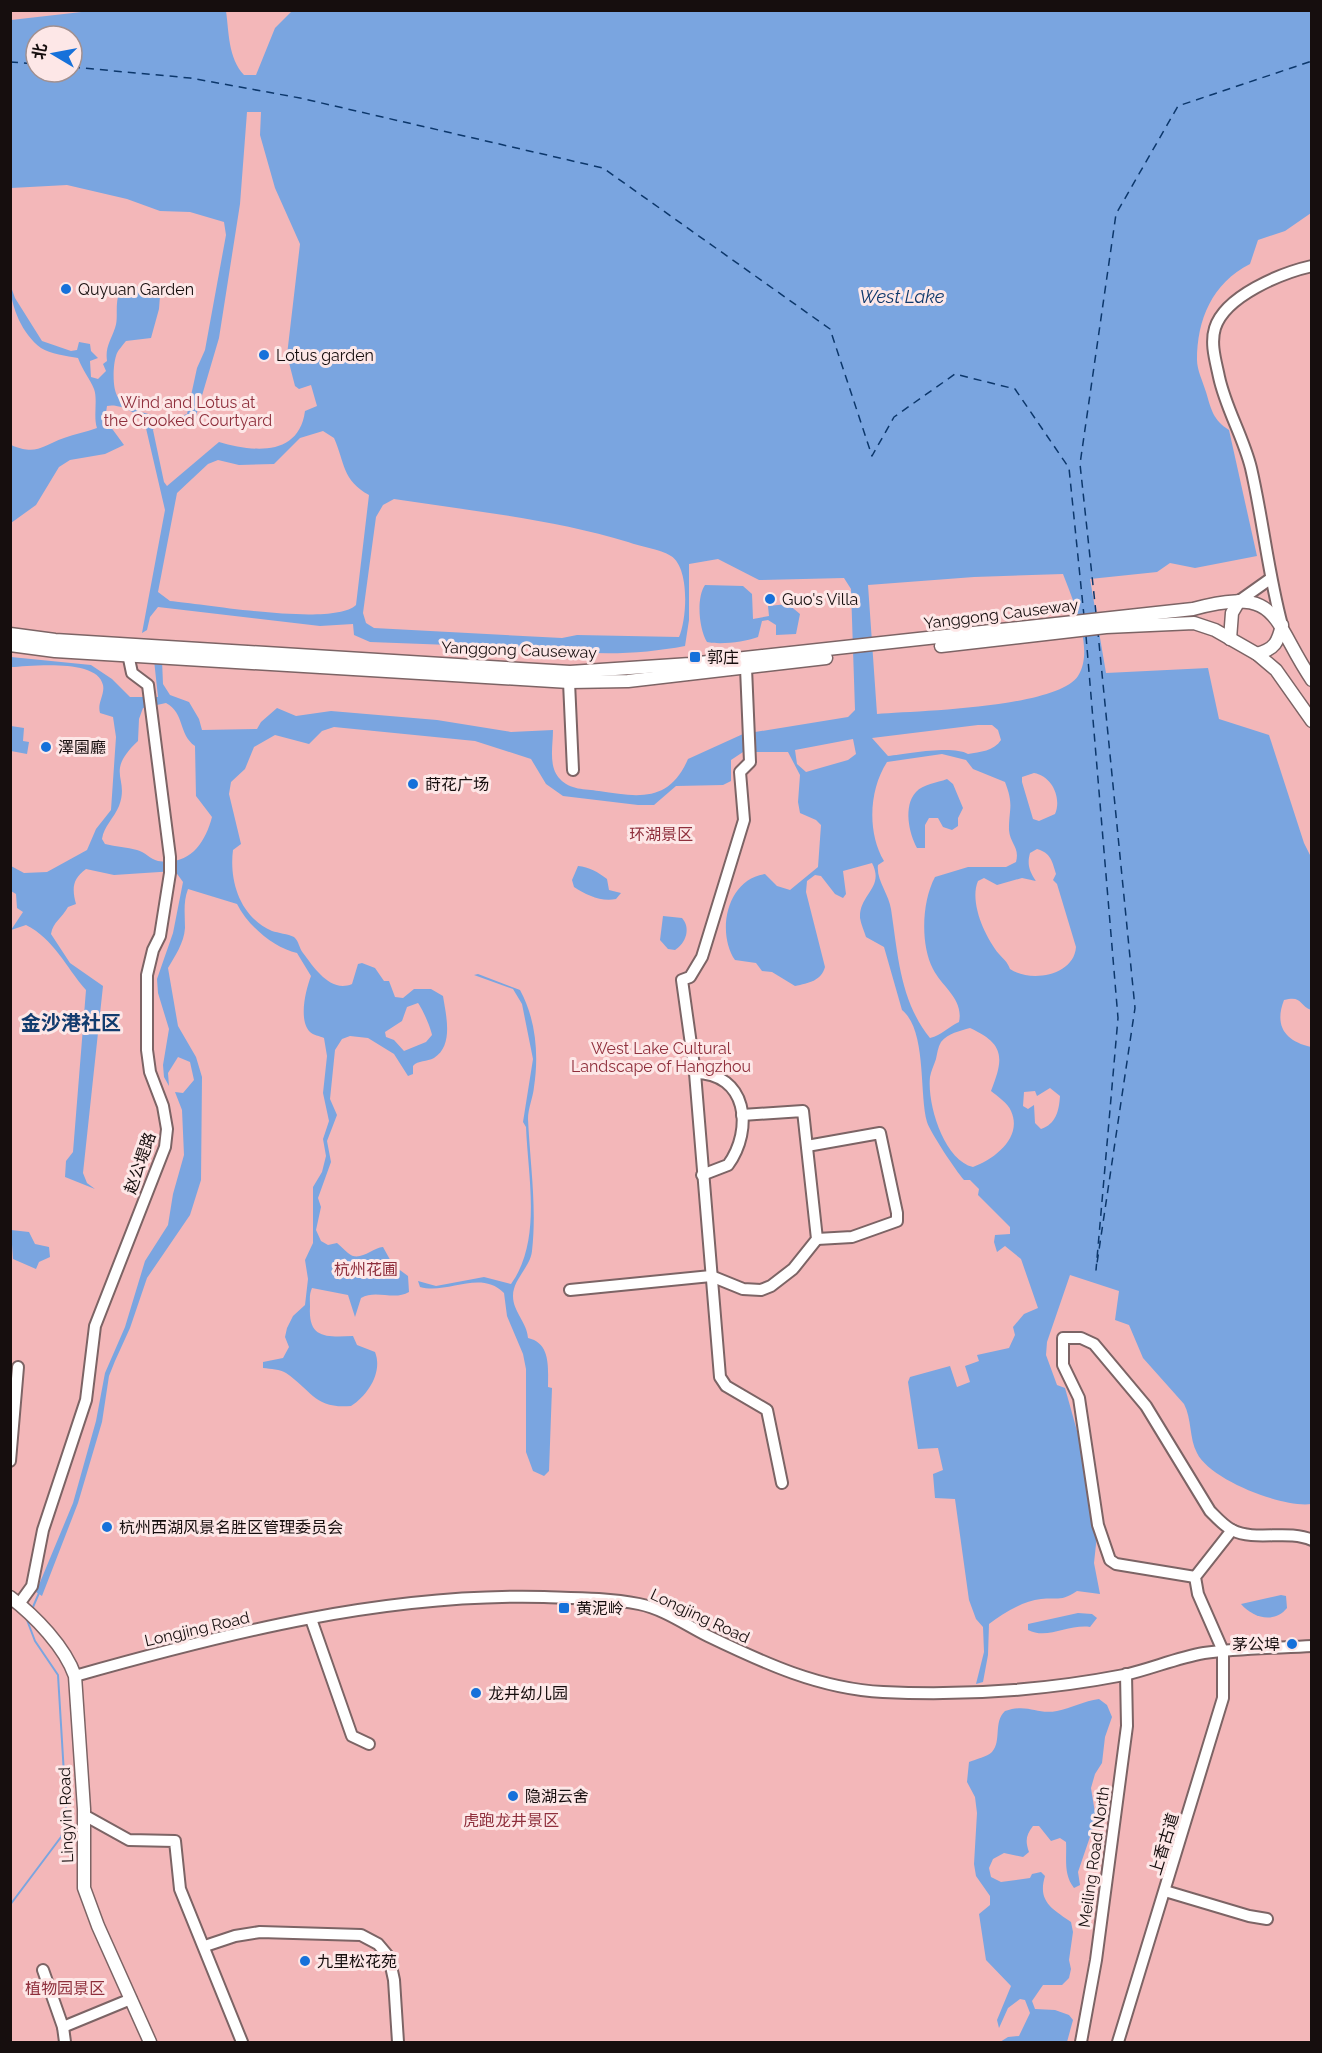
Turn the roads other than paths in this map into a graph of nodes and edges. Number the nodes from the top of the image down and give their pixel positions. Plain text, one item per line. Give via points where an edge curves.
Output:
1 (1311, 266) edge
2 (1270, 579) junction
3 (1239, 601) junction
4 (1106, 623) junction
5 (1282, 625) junction
6 (10, 634) edge
7 (1230, 639) junction
8 (10, 645) edge
9 (845, 652) junction
10 (128, 654) junction
11 (1257, 654) junction
12 (746, 668) junction
13 (1311, 680) edge
14 (569, 682) junction
15 (1311, 721) edge
16 (573, 770) dead end
17 (694, 1072) junction
18 (742, 1115) junction
19 (807, 1146) junction
20 (702, 1175) junction
21 (817, 1239) junction
22 (711, 1276) junction
23 (570, 1290) dead end
24 (18, 1367) dead end
25 (10, 1461) edge
26 (782, 1483) dead end
27 (1232, 1530) junction
28 (1311, 1540) edge
29 (1195, 1577) junction
30 (15, 1601) edge
31 (310, 1619) junction
32 (1311, 1646) edge
33 (1223, 1651) junction
34 (1126, 1674) junction
35 (75, 1676) junction
36 (369, 1744) dead end
37 (84, 1815) junction
38 (1165, 1891) junction
39 (1267, 1918) dead end
40 (205, 1946) junction
41 (43, 1970) dead end
42 (131, 1999) junction
43 (63, 2027) junction
44 (65, 2043) edge
45 (150, 2043) edge
46 (242, 2043) edge
47 (398, 2043) edge
48 (1082, 2043) edge
49 (1118, 2043) edge

1 - 2 street via 1294,270 1234,301 1221,313 1214,330 1220,382 1250,465 1268,547
2 - 3 street
2 - 5 street
3 - 4 main road, Yanggong Causeway
3 - 5 main road, Yanggong Causeway via 1264,606
3 - 7 main road via 1232,613
4 - 7 main road, Yanggong Causeway via 1194,623
4 - 9 main road, Yanggong Causeway
5 - 11 main road via 1278,642 1270,651
5 - 13 main road, Yanggong Causeway
6 - 9 main road, Yanggong Causeway via 570,672
7 - 11 main road, Yanggong Causeway
8 - 10 main road, Yanggong Causeway
9 - 12 main road, Yanggong Causeway
10 - 14 main road, Yanggong Causeway
10 - 30 street, 赵公堤路 via 132,673 148,686 170,857 160,936 147,975 147,1050 150,1072 163,1106 165,1147 95,1326 86,1400 43,1530 32,1586
11 - 15 main road, Yanggong Causeway via 1276,670
12 - 14 main road, Yanggong Causeway via 628,681
12 - 17 street via 750,762 741,772 744,820 705,950 698,966 682,980
14 - 16 street
17 - 18 street via 713,1074 731,1084
17 - 20 street
18 - 19 street via 803,1111
18 - 20 street via 740,1143 734,1157 720,1170
19 - 21 street
19 - 21 street via 880,1133 897,1213 897,1221 852,1237
20 - 22 street
21 - 22 street via 793,1269 760,1290 742,1289
22 - 23 street
22 - 26 street via 720,1377 726,1386 767,1410
24 - 25 street
27 - 28 street
27 - 29 street
27 - 29 street via 1210,1511 1146,1406 1094,1344 1081,1338 1063,1338 1063,1365 1079,1398 1098,1525 1110,1560
29 - 33 street via 1198,1594
30 - 35 main road, Lingyin Road via 70,1660
31 - 34 street, Longjing Road via 393,1605 471,1598 590,1598 643,1605 767,1664 827,1684 860,1690 975,1691 1049,1686
31 - 35 street, Longjing Road via 167,1650
31 - 36 street via 352,1736
32 - 33 street, Longjing Road
33 - 34 street, Longjing Road
33 - 38 street, 上香古道 via 1223,1698
34 - 48 street, Meiling Road North via 1127,1726
35 - 37 main road, Lingyin Road
37 - 40 street via 129,1840 175,1841 180,1889
37 - 42 main road, Lingyin Road via 84,1888
38 - 39 street
38 - 49 street, 上香古道
40 - 46 street
40 - 47 street via 260,1932 361,1935 378,1944 388,1957 394,1980
41 - 43 street
42 - 43 street
42 - 45 main road, Lingyin Road
43 - 44 street

